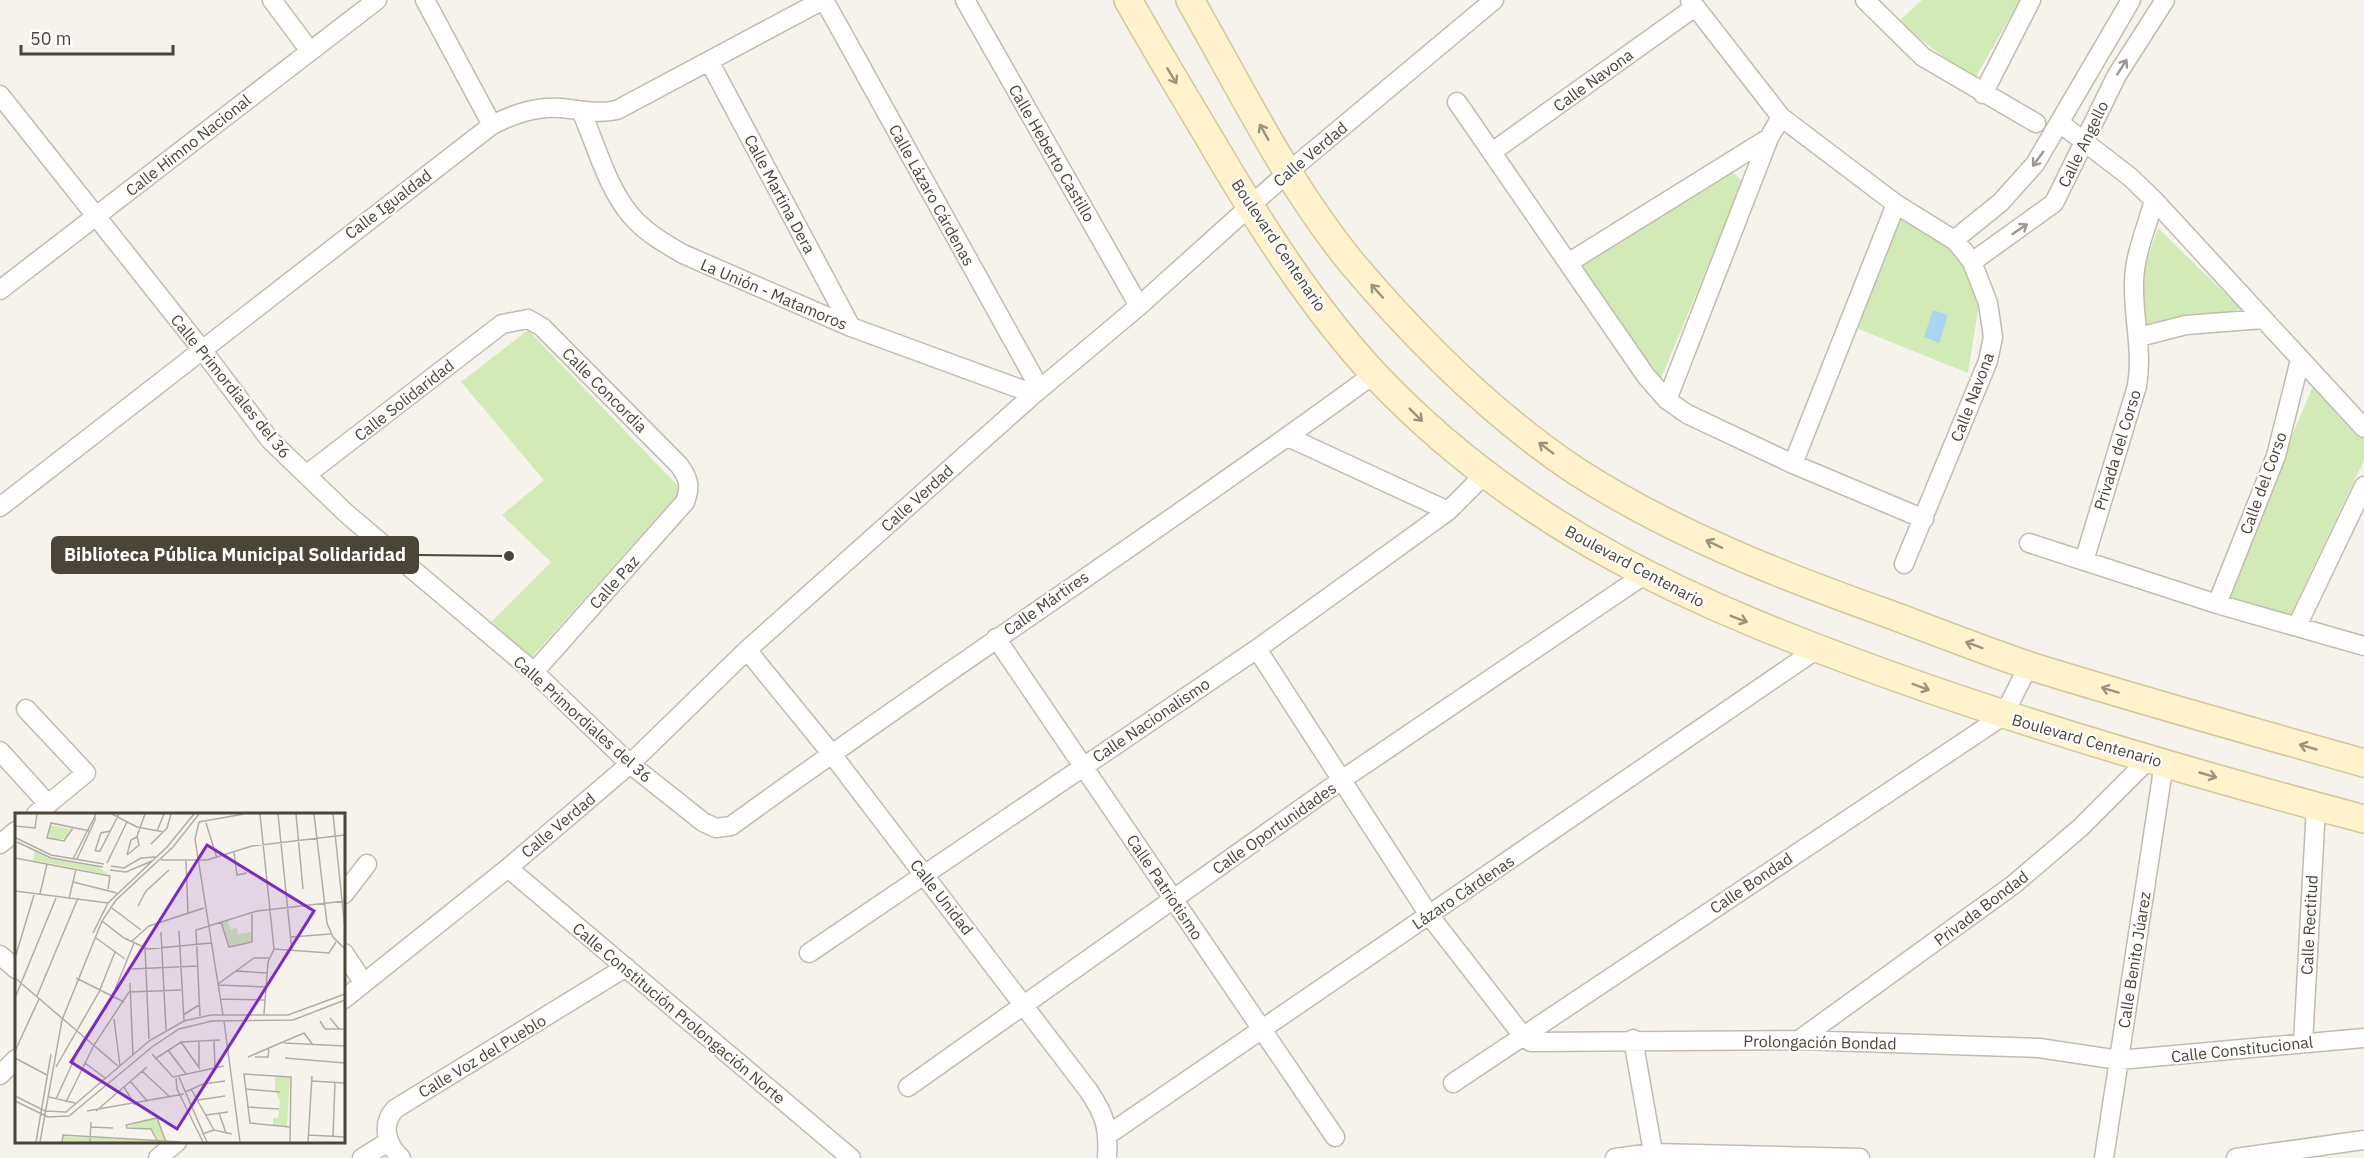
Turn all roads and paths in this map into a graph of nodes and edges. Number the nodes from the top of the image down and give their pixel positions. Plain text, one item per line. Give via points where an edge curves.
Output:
1 (272, 0) edge
2 (377, 0) edge
3 (425, 0) edge
4 (823, 0) edge
5 (965, 0) edge
6 (1128, 0) edge
7 (1190, 0) edge
8 (1494, 0) edge
9 (1865, 0) edge
10 (2031, 0) edge
11 (2131, 0) edge
12 (2165, 0) edge
13 (1692, 4) edge
14 (310, 51) junction
15 (709, 61) junction
16 (1983, 93) junction
17 (0, 95) edge
18 (1457, 102) dead end
19 (582, 113) junction
20 (1781, 117) junction
21 (2036, 123) dead end
22 (2060, 123) junction
23 (492, 125) junction
24 (1768, 138) junction
25 (2083, 140) junction
26 (1492, 152) junction
27 (1287, 173) junction
28 (2154, 200) junction
29 (1896, 204) junction
30 (1250, 207) junction
31 (96, 216) junction
32 (1954, 240) junction
33 (1972, 262) junction
34 (1568, 263) junction
35 (0, 290) edge
36 (1139, 306) junction
37 (2263, 319) junction
38 (502, 324) joint
39 (851, 327) junction
40 (2139, 337) junction
41 (203, 351) junction
42 (2300, 360) junction
43 (1374, 374) junction
44 (1037, 391) junction
45 (1667, 400) junction
46 (2364, 428) edge
47 (1288, 437) junction
48 (1793, 464) junction
49 (1484, 475) junction
50 (306, 476) junction
51 (2364, 486) edge
52 (690, 489) joint
53 (0, 507) edge
54 (1448, 511) junction
55 (1924, 519) junction
56 (2029, 543) dead end
57 (2084, 561) junction
58 (1904, 564) dead end
59 (1644, 575) junction
60 (2217, 603) junction
61 (2296, 626) junction
62 (996, 638) junction
63 (2364, 646) edge
64 (1257, 649) junction
65 (1817, 649) junction
66 (747, 650) junction
67 (2029, 665) junction
68 (534, 672) junction
69 (27, 709) dead end
70 (2002, 716) junction
71 (0, 751) edge
72 (831, 753) junction
73 (2157, 761) junction
74 (2364, 763) edge
75 (630, 764) junction
76 (1083, 766) junction
77 (1340, 782) junction
78 (2316, 807) junction
79 (42, 809) edge
80 (2364, 819) edge
81 (716, 828) joint
82 (15, 832) edge
83 (0, 844) edge
84 (367, 864) dead end
85 (508, 868) junction
86 (923, 874) junction
87 (345, 893) edge
88 (1173, 899) junction
89 (1429, 915) junction
90 (809, 953) dead end
91 (345, 954) edge
92 (0, 955) edge
93 (15, 968) edge
94 (627, 968) junction
95 (363, 982) junction
96 (345, 998) edge
97 (1025, 1004) junction
98 (1262, 1029) junction
99 (1522, 1036) junction
100 (2364, 1038) edge
101 (1633, 1039) junction
102 (1799, 1040) junction
103 (2302, 1043) junction
104 (15, 1060) edge
105 (2119, 1060) junction
106 (0, 1075) edge
107 (1453, 1083) dead end
108 (908, 1087) dead end
109 (1109, 1134) junction
110 (1335, 1137) dead end
111 (2364, 1140) edge
112 (388, 1142) junction
113 (1653, 1155) edge
114 (362, 1158) edge
115 (400, 1158) edge
116 (851, 1158) edge
117 (1107, 1158) edge
118 (1615, 1158) edge
119 (1860, 1158) edge
120 (2104, 1158) edge
121 (2236, 1158) edge

1 - 14 street
2 - 14 street, Calle Himno Nacional
3 - 23 street
4 - 15 street, Calle Igualdad
4 - 44 street, Calle Lázaro Cárdenas
5 - 36 street, Calle Heberto Castillo
6 -> 30 main road, Boulevard Centenario
27 -> 7 main road
8 - 27 street, Calle Verdad
9 - 16 street via 1923,57
10 - 16 street
11 - 22 street, Calle Angello
25 -> 12 street, Calle Angello via 2117,75
13 - 20 street, Calle Navona
13 - 26 street, Calle Navona
14 - 31 street, Calle Himno Nacional
15 - 19 street, Calle Igualdad via 617,110
15 - 39 street, Calle Martina Dera
16 - 21 street
17 - 31 street, Calle Primordiales del 36
18 - 26 street
19 - 23 street, Calle Igualdad via 542,108
19 - 39 street, La Unión - Matamoros via 616,191 635,220 658,240
20 - 24 street
20 - 29 street, Calle Navona
22 - 25 street
22 -> 32 street, Calle Angello via 2020,183
23 - 41 street, Calle Igualdad
24 - 34 street
24 - 45 street
25 - 28 street
33 -> 25 street, Calle Angello via 2054,203
26 - 34 street
27 - 30 street, Calle Verdad
67 -> 27 main road via 1734,554 1659,518 1576,471 1502,415 1416,334 1350,260
28 - 37 street
28 - 40 street, Privada del Corso via 2136,261
29 - 32 street, Calle Navona
29 - 48 street
30 - 36 street, Calle Verdad
30 - 43 main road, Boulevard Centenario via 1308,293
31 - 35 street, Calle Himno Nacional
31 - 41 street, Calle Primordiales del 36
32 - 33 street, Calle Navona
33 - 55 street, Calle Navona via 1988,303 1993,337 1988,361
34 - 45 street
36 - 44 street, Calle Verdad
37 - 40 street via 2186,325
37 - 42 street
38 - 50 street, Calle Solidaridad
38 - 52 street, Calle Concordia via 528,319 542,327 679,465
39 - 44 street, La Unión - Matamoros
40 - 57 street, Privada del Corso via 2137,386
41 - 50 street, Calle Primordiales del 36 via 270,440
41 - 53 street, Calle Igualdad
42 - 46 street
42 - 60 street, Calle del Corso via 2276,456
43 - 47 street, Calle Mártires
43 -> 49 main road, Boulevard Centenario
44 - 66 street, Calle Verdad
45 - 48 street via 1687,414
47 - 54 street
47 - 62 street, Calle Mártires
48 - 55 street
49 - 54 street, Calle Nacionalismo
49 - 59 main road, Boulevard Centenario via 1553,523
50 - 68 street, Calle Primordiales del 36
51 - 61 street
52 - 68 street, Calle Paz via 685,502
54 - 64 street, Calle Nacionalismo
55 - 58 street, Calle Navona
56 - 57 street
57 - 60 street
59 -> 65 main road, Boulevard Centenario
59 - 77 street, Calle Oportunidades
60 - 61 street
61 - 63 street
62 - 72 street, Calle Mártires
62 - 76 street, Calle Patriotismo
64 - 76 street, Calle Nacionalismo
64 - 77 street
65 -> 70 main road, Boulevard Centenario
65 - 89 street, Lázaro Cárdenas
66 - 72 street, Calle Unidad
66 - 75 street, Calle Verdad
67 - 70 street, Calle Bondad
74 -> 67 main road
68 - 75 street, Calle Primordiales del 36
69 - 79 street via 86,773
70 - 73 main road, Boulevard Centenario
70 - 99 street, Calle Bondad
71 - 79 street
72 - 81 street, Calle Mártires via 731,826
72 - 86 street, Calle Unidad
73 -> 78 main road, Boulevard Centenario
73 - 102 street, Privada Bondad via 2013,885
73 - 105 street, Calle Benito Júarez
75 - 81 street, Calle Primordiales del 36
75 - 85 street, Calle Verdad
76 - 86 street, Calle Nacionalismo
76 - 88 street, Calle Patriotismo
77 - 88 street, Calle Oportunidades
77 - 89 street
78 - 80 main road, Boulevard Centenario
78 - 103 street, Calle Rectitud
82 - 83 street
84 - 87 street
85 - 94 street, Calle Constitución Prolongación Norte
85 - 95 street, Calle Verdad
86 - 90 street, Calle Nacionalismo
86 - 97 street, Calle Unidad
88 - 97 street, Calle Oportunidades
88 - 98 street, Calle Patriotismo
89 - 98 street, Lázaro Cárdenas
89 - 99 street
91 - 95 street
92 - 93 street
94 - 112 street, Calle Voz del Pueblo via 395,1109 388,1117
94 - 116 street, Calle Constitución Prolongación Norte
95 - 96 street, Calle Verdad
97 - 108 street, Calle Oportunidades
97 - 109 street, Calle Unidad via 1100,1107
98 - 109 street, Lázaro Cárdenas
98 - 110 street, Calle Patriotismo
99 - 101 street, Prolongación Bondad via 1539,1043
99 - 107 street, Calle Bondad
100 - 103 street, Calle Constitucional
101 - 102 street, Prolongación Bondad
101 - 113 street
102 - 105 street, Prolongación Bondad via 2038,1048
103 - 105 street, Calle Constitucional
104 - 106 street
105 - 120 street, Calle Benito Júarez
109 - 117 street, Calle Unidad
111 - 121 street
112 - 114 street
112 - 115 street
113 - 118 street
113 - 119 street

